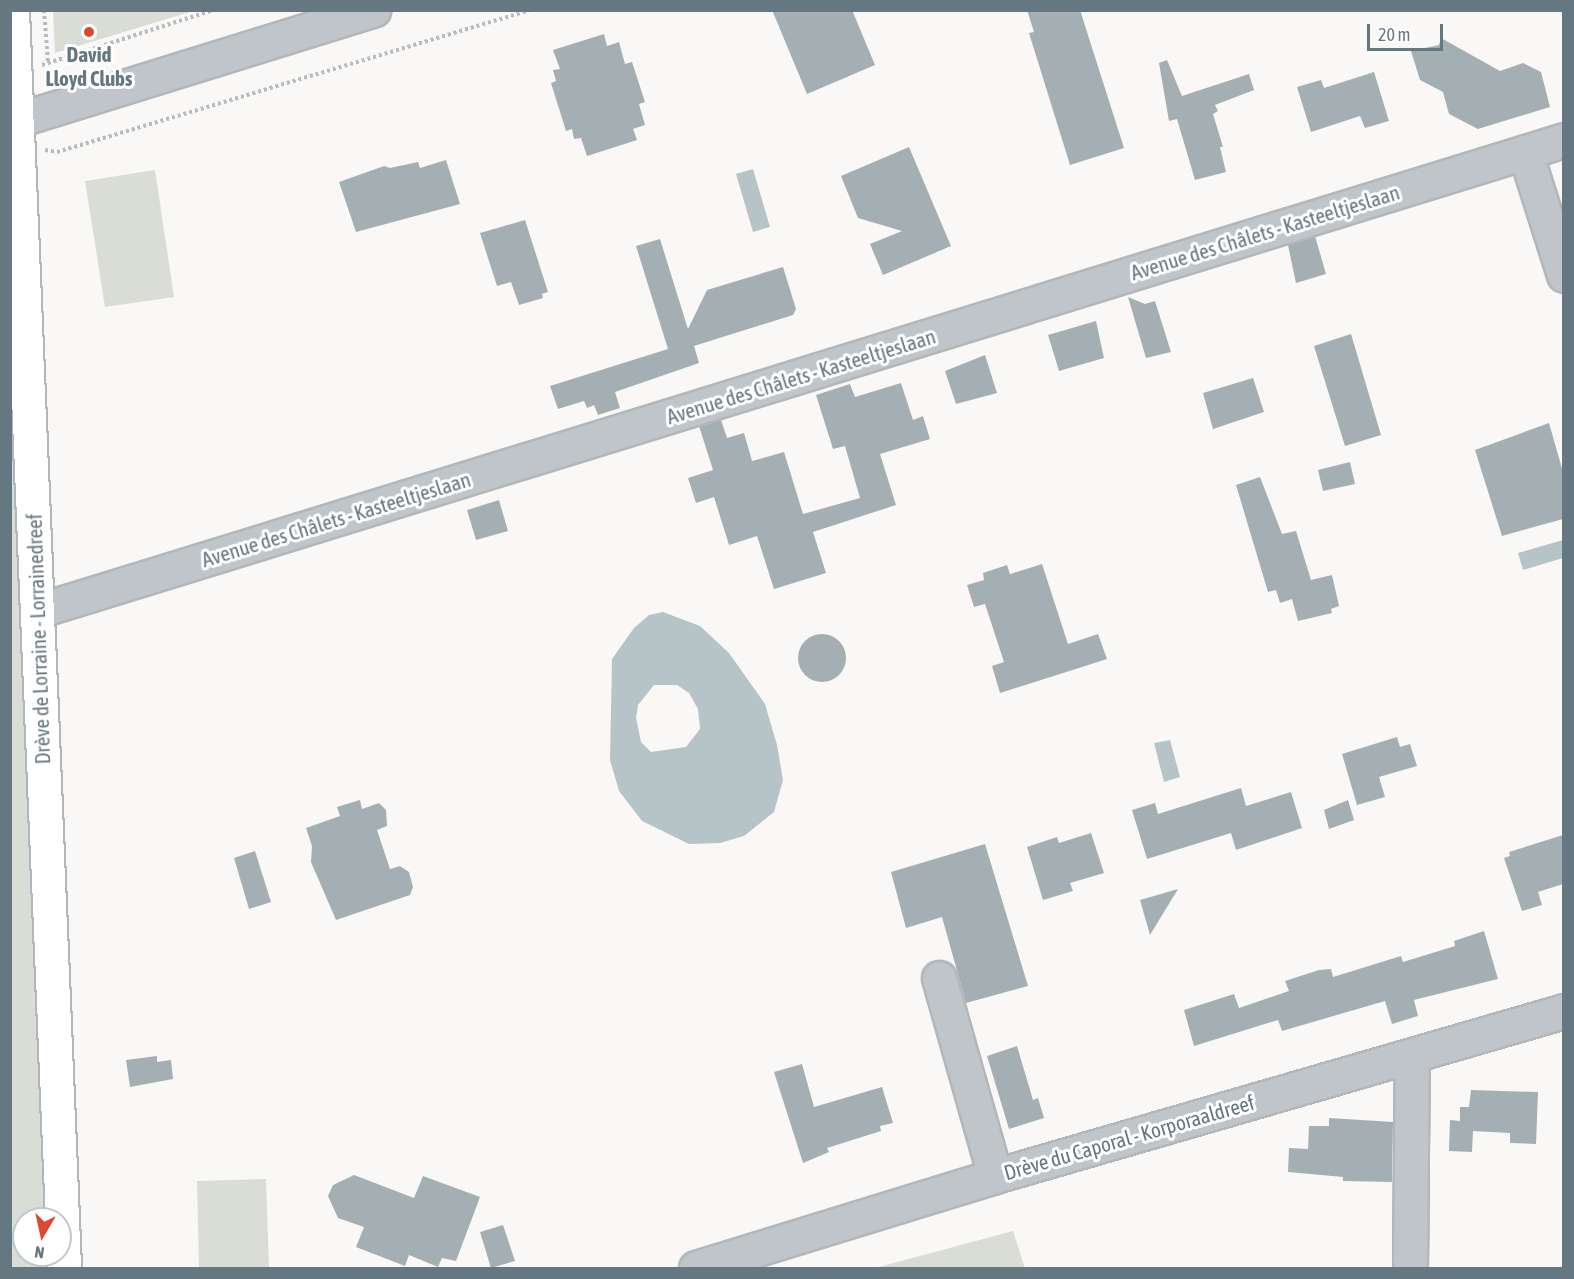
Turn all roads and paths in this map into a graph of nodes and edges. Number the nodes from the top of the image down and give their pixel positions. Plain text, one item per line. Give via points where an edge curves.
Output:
1 (12, 10) edge
2 (44, 10) edge
3 (213, 10) edge
4 (373, 10) edge
5 (531, 10) edge
6 (17, 120) junction
7 (1563, 140) edge
8 (57, 152) dead end
9 (1525, 152) junction
10 (1563, 275) edge
11 (37, 611) junction
12 (939, 978) dead end
13 (1563, 1011) edge
14 (1412, 1056) junction
15 (996, 1176) junction
16 (64, 1269) edge
17 (696, 1269) edge
18 (1410, 1269) edge

1 - 6 main road, Drève de Lorraine - Lorrainedreef
2 - 3 path via 48,62
4 - 6 street
5 - 8 path
6 - 11 main road, Drève de Lorraine - Lorrainedreef
7 - 9 street, Avenue des Châlets - Kasteeltjeslaan
9 - 10 street
9 - 11 street, Avenue des Châlets - Kasteeltjeslaan
11 - 16 main road, Drève de Lorraine - Lorrainedreef
12 - 15 street
13 - 14 street, Drève du Caporal - Korporaaldreef
14 - 15 street, Drève du Caporal - Korporaaldreef
14 - 18 street
15 - 17 street, Drève du Caporal - Korporaaldreef

